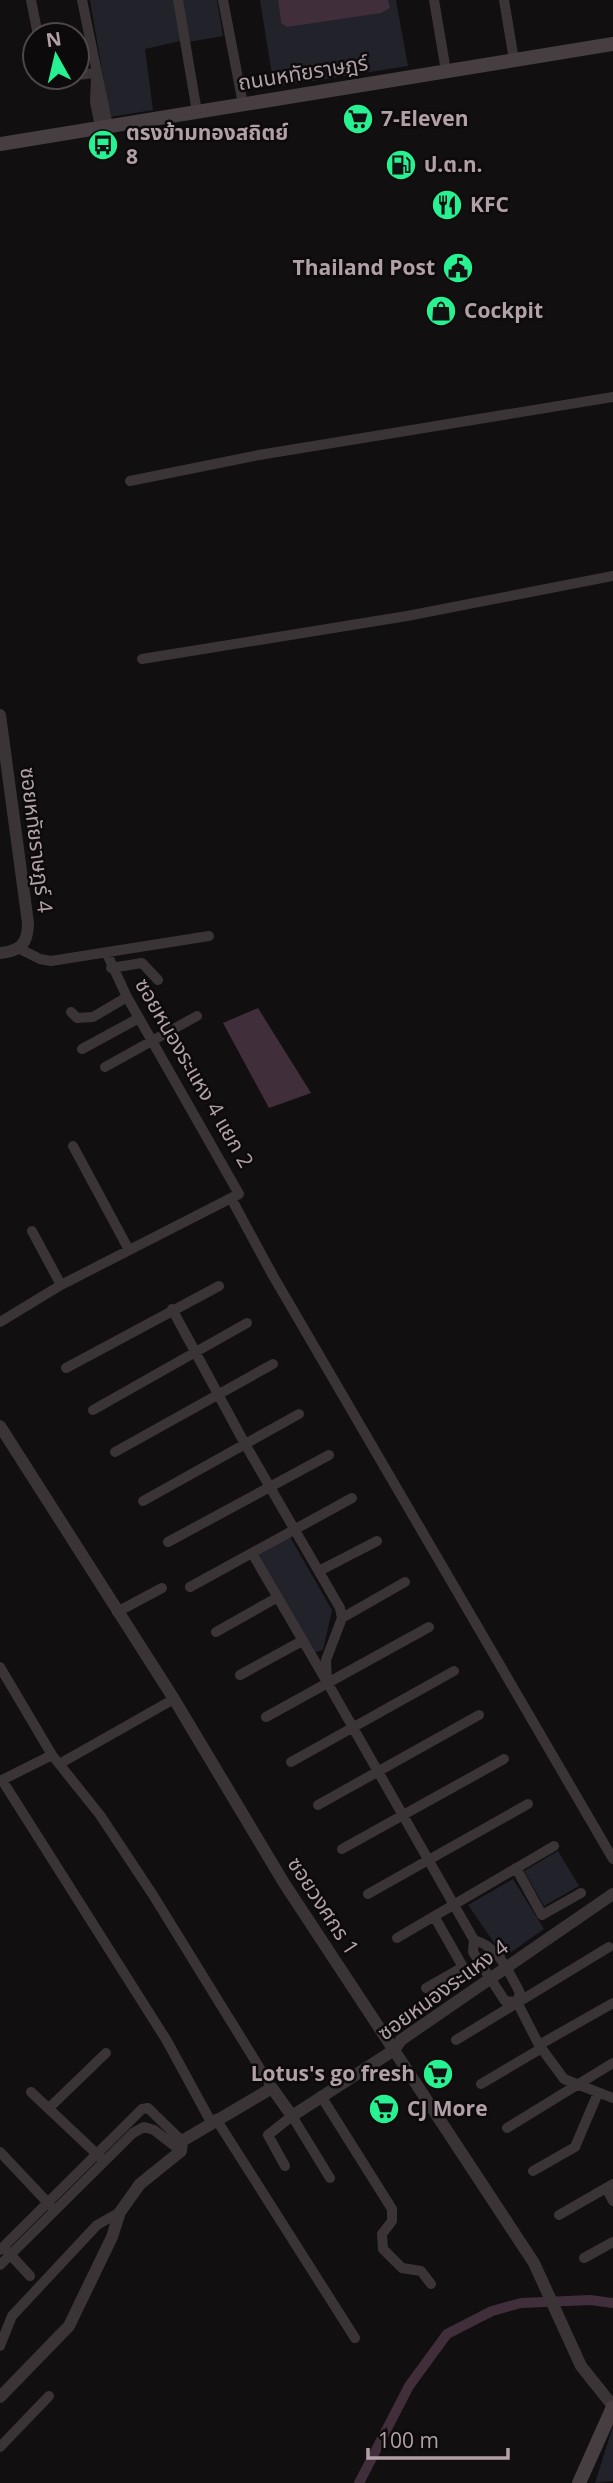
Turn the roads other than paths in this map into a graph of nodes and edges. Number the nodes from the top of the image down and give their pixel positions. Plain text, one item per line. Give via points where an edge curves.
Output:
1 (31, 0) edge
2 (82, 0) edge
3 (178, 0) edge
4 (223, 0) edge
5 (434, 0) edge
6 (504, 0) edge
7 (35, 21) edge
8 (613, 44) edge
9 (514, 60) junction
10 (446, 71) junction
11 (91, 75) edge
12 (95, 75) junction
13 (243, 104) junction
14 (197, 112) junction
15 (104, 127) junction
16 (0, 144) edge
17 (613, 397) edge
18 (130, 481) dead end
19 (613, 576) edge
20 (142, 659) dead end
21 (0, 715) edge
22 (209, 936) dead end
23 (20, 949) junction
24 (0, 953) edge
25 (107, 954) junction
26 (111, 968) junction
27 (158, 980) dead end
28 (127, 997) junction
29 (71, 1013) dead end
30 (197, 1016) dead end
31 (139, 1018) junction
32 (151, 1039) junction
33 (82, 1049) dead end
34 (105, 1067) dead end
35 (73, 1146) dead end
36 (233, 1200) junction
37 (32, 1231) dead end
38 (129, 1250) junction
39 (61, 1285) junction
40 (219, 1286) dead end
41 (172, 1309) junction
42 (0, 1322) edge
43 (247, 1323) dead end
44 (196, 1350) junction
45 (273, 1364) dead end
46 (66, 1368) dead end
47 (220, 1394) junction
48 (93, 1410) dead end
49 (299, 1414) dead end
50 (0, 1426) edge
51 (245, 1444) junction
52 (115, 1452) dead end
53 (329, 1455) dead end
54 (269, 1486) junction
55 (352, 1498) dead end
56 (143, 1501) dead end
57 (295, 1530) junction
58 (377, 1541) dead end
59 (168, 1542) dead end
60 (252, 1553) junction
61 (319, 1571) junction
62 (405, 1582) dead end
63 (190, 1587) dead end
64 (162, 1588) dead end
65 (278, 1597) junction
66 (117, 1612) junction
67 (342, 1618) junction
68 (429, 1627) dead end
69 (216, 1632) dead end
70 (302, 1641) junction
71 (0, 1667) edge
72 (454, 1671) dead end
73 (240, 1675) dead end
74 (327, 1682) junction
75 (174, 1699) junction
76 (479, 1715) dead end
77 (266, 1717) dead end
78 (354, 1727) junction
79 (52, 1755) junction
80 (504, 1759) dead end
81 (291, 1762) dead end
82 (61, 1763) junction
83 (378, 1771) junction
84 (528, 1804) dead end
85 (318, 1805) dead end
86 (403, 1815) junction
87 (554, 1846) dead end
88 (342, 1850) dead end
89 (613, 1859) edge
90 (428, 1860) junction
91 (516, 1868) junction
92 (581, 1893) dead end
93 (368, 1894) dead end
94 (613, 1894) edge
95 (454, 1905) junction
96 (434, 1916) junction
97 (397, 1938) dead end
98 (474, 1940) junction
99 (609, 1947) dead end
100 (506, 1968) junction
101 (491, 1979) junction
102 (426, 1988) dead end
103 (517, 2002) junction
104 (613, 2003) edge
105 (456, 2040) dead end
106 (540, 2046) junction
107 (394, 2050) junction
108 (106, 2053) dead end
109 (613, 2063) edge
110 (481, 2084) dead end
111 (575, 2086) junction
112 (272, 2088) junction
113 (31, 2092) dead end
114 (597, 2093) junction
115 (321, 2096) junction
116 (613, 2098) edge
117 (49, 2108) junction
118 (292, 2116) junction
119 (214, 2120) junction
120 (507, 2128) dead end
121 (181, 2146) junction
122 (0, 2152) edge
123 (100, 2157) junction
124 (285, 2166) dead end
125 (533, 2171) dead end
126 (330, 2178) dead end
127 (609, 2186) edge
128 (613, 2201) edge
129 (52, 2207) junction
130 (120, 2212) junction
131 (559, 2215) dead end
132 (613, 2242) edge
133 (4, 2248) edge
134 (584, 2258) dead end
135 (0, 2265) edge
136 (30, 2276) dead end
137 (431, 2284) dead end
138 (355, 2338) dead end
139 (0, 2346) edge
140 (48, 2396) dead end
141 (0, 2397) edge
142 (613, 2407) edge
143 (0, 2447) edge
144 (579, 2483) edge

1 - 7 street
2 - 12 street
3 - 14 street
4 - 13 street
5 - 10 street
6 - 9 street
8 - 9 main road, ถนนหทัยราษฎร์
9 - 10 main road, ถนนหทัยราษฎร์
10 - 13 main road, ถนนหทัยราษฎร์
11 - 12 street
12 - 15 street via 95,102
13 - 14 main road, ถนนหทัยราษฎร์
14 - 15 main road, ถนนหทัยราษฎร์
15 - 16 main road, ถนนหทัยราษฎร์
17 - 18 street
19 - 20 street
21 - 23 street, ซอยหทัยราษฎร์ 4 via 28,922
22 - 25 street, ซอยหนองระแหง 4 แยก 2
23 - 24 street
23 - 25 street, ซอยหนองระแหง 4 แยก 2 via 51,961
25 - 26 street, ซอยหนองระแหง 4 แยก 2
26 - 27 street via 142,962
26 - 28 street, ซอยหนองระแหง 4 แยก 2
28 - 29 street via 93,1017 77,1018
28 - 31 street, ซอยหนองระแหง 4 แยก 2
30 - 32 street
31 - 32 street, ซอยหนองระแหง 4 แยก 2
31 - 33 street
32 - 34 street
32 - 36 street, ซอยหนองระแหง 4 แยก 2 via 238,1186 239,1194
35 - 38 street
36 - 38 street, ซอยหนองระแหง 4 แยก 2
36 - 89 street via 266,1265
37 - 39 street
38 - 39 street, ซอยหนองระแหง 4 แยก 2
39 - 42 street, ซอยหนองระแหง 4 แยก 2
40 - 41 street
41 - 44 street
41 - 46 street
43 - 44 street
44 - 47 street
44 - 48 street
45 - 47 street
47 - 51 street
47 - 52 street
49 - 51 street
50 - 66 street, ซอยวงศกร 1
51 - 54 street
51 - 56 street
53 - 54 street
54 - 57 street
54 - 59 street
55 - 57 street
57 - 60 street
57 - 61 street
58 - 61 street
60 - 63 street
60 - 65 street
61 - 67 street
62 - 67 street
64 - 66 street
65 - 69 street
65 - 70 street
66 - 75 street, ซอยวงศกร 1
67 - 74 street via 326,1660
68 - 74 street
70 - 73 street
70 - 74 street
71 - 79 street
72 - 78 street
74 - 77 street
74 - 78 street
75 - 82 street
75 - 107 street, ซอยวงศกร 1 via 285,1883
76 - 83 street
78 - 81 street
78 - 83 street
79 - 82 street
79 - 119 street via 2,1780
80 - 86 street
82 - 112 street via 153,1895
83 - 85 street
83 - 86 street
84 - 90 street
86 - 88 street
86 - 90 street
87 - 91 street
90 - 93 street
90 - 95 street
91 - 92 street via 542,1915
91 - 95 street
94 - 100 street, ซอยหนองระแหง 4
95 - 96 street
95 - 98 street
96 - 97 street
96 - 102 street via 463,1967
98 - 100 street via 488,1944
98 - 101 street via 473,1952
99 - 103 street
100 - 101 street, ซอยหนองระแหง 4
100 - 103 street via 520,1993
101 - 103 street via 505,2001
101 - 107 street, ซอยหนองระแหง 4 via 401,2040
103 - 105 street
103 - 106 street
104 - 106 street
106 - 110 street
106 - 111 street via 564,2079
107 - 115 street, ซอยหนองระแหง 4
107 - 142 street, ซอยวงศกร 1 via 534,2263 581,2366
108 - 117 street
109 - 111 street
111 - 114 street
111 - 120 street
112 - 118 street
112 - 119 street
113 - 117 street
114 - 116 street
114 - 125 street via 575,2147
115 - 118 street, ซอยหนองระแหง 4
115 - 137 street via 392,2209 393,2221 382,2234 383,2249 402,2268 421,2271
117 - 123 street
118 - 124 street via 268,2135
118 - 126 street
119 - 121 street
119 - 138 street
121 - 123 street via 144,2127
121 - 123 street via 148,2108 135,2115
121 - 130 street via 140,2184
122 - 129 street
123 - 129 street
127 - 128 street
127 - 131 street
129 - 133 street
130 - 139 street via 97,2225 12,2316
130 - 141 street via 69,2326
132 - 134 street
133 - 135 street
133 - 136 street
140 - 143 street
142 - 144 main road

